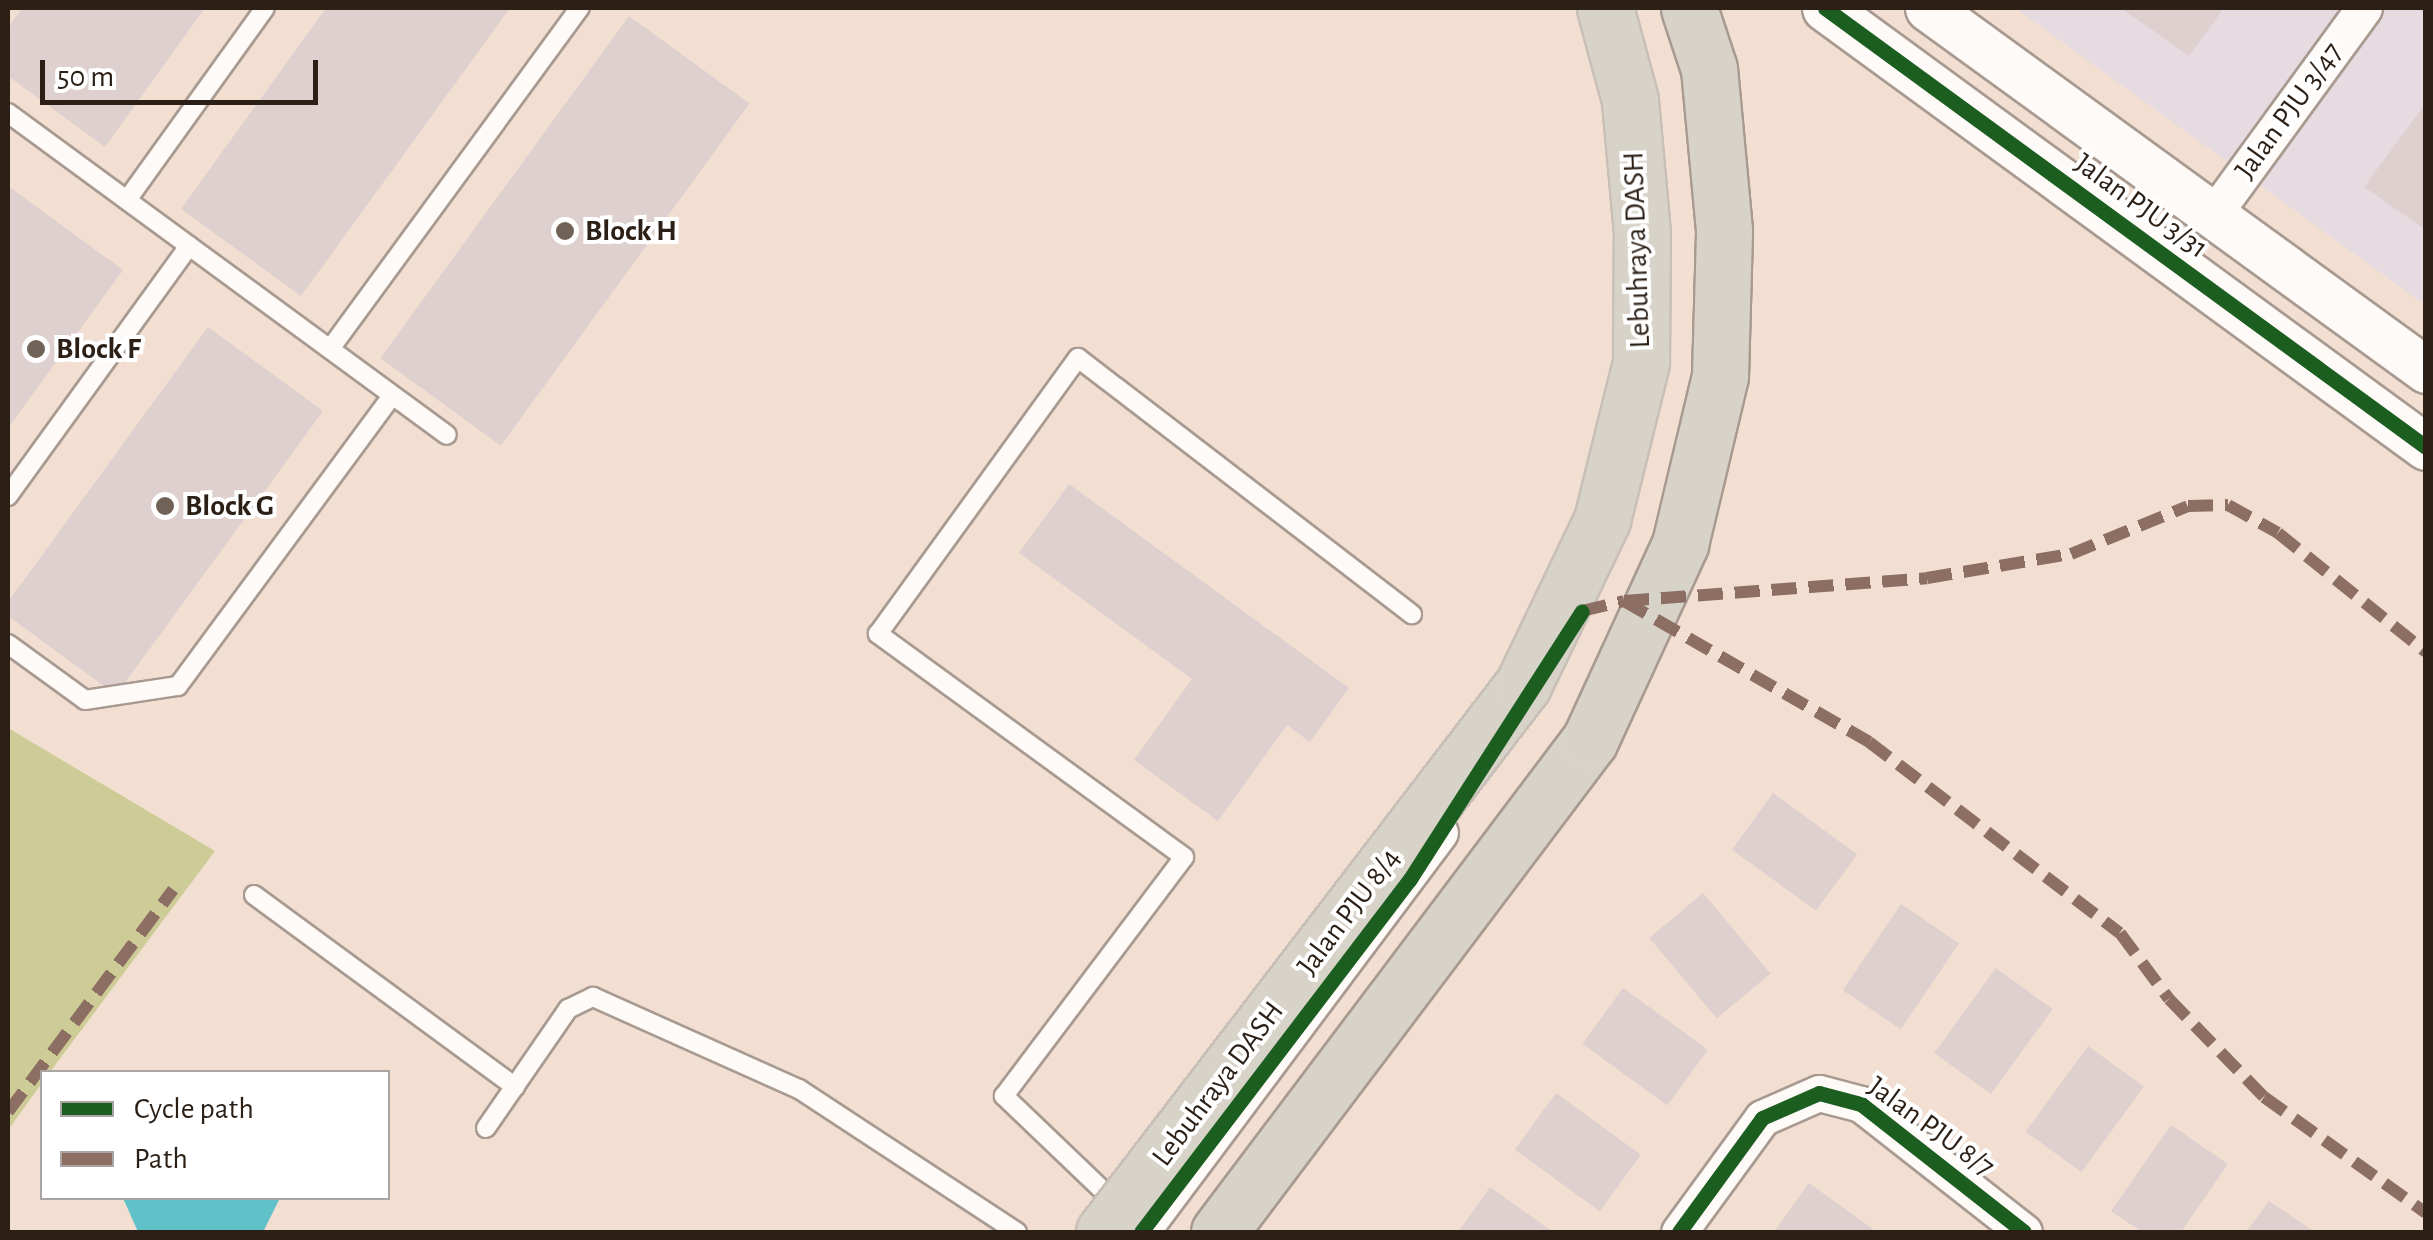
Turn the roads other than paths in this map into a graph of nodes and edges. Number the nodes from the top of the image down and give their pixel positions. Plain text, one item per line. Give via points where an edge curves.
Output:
1 (265, 8) edge
2 (580, 8) edge
3 (1605, 8) edge
4 (1690, 8) edge
5 (1825, 8) edge
6 (1928, 8) edge
7 (2364, 8) edge
8 (8, 113) edge
9 (126, 200) junction
10 (2213, 215) junction
11 (189, 246) junction
12 (330, 350) junction
13 (2426, 370) edge
14 (392, 396) junction
15 (446, 435) dead end
16 (2426, 447) edge
17 (8, 496) edge
18 (1582, 611) dead end
19 (1412, 614) dead end
20 (8, 644) edge
21 (254, 895) dead end
22 (514, 1087) junction
23 (486, 1128) dead end
24 (1130, 1231) edge
25 (1016, 1232) edge
26 (1218, 1232) edge
27 (1679, 1232) edge
28 (2024, 1232) edge

1 - 9 lane
2 - 12 lane
3 - 24 highway, Lebuhraya DASH, bridge via 1630,100 1642,252 1641,362 1602,520 1523,685
4 - 26 highway via 1708,70 1724,230 1720,376 1680,544 1590,740
5 - 16 street, Jalan PJU 3/31
6 - 10 street, Jalan PJU 3/31
7 - 10 street, Jalan PJU 3/47
8 - 9 lane
9 - 11 lane
10 - 13 street, Jalan PJU 3/31
11 - 12 lane
11 - 17 lane
12 - 14 lane
14 - 15 lane
14 - 20 lane via 178,686 84,700
18 - 24 street, Jalan PJU 8/4 via 1410,879
19 - 24 lane via 1078,358 878,634 1184,857 1004,1096
21 - 22 lane
22 - 23 lane
22 - 25 lane via 568,1010 583,999 602,1000 799,1089
27 - 28 street, Jalan PJU 8/7 via 1762,1118 1819,1093 1861,1104

